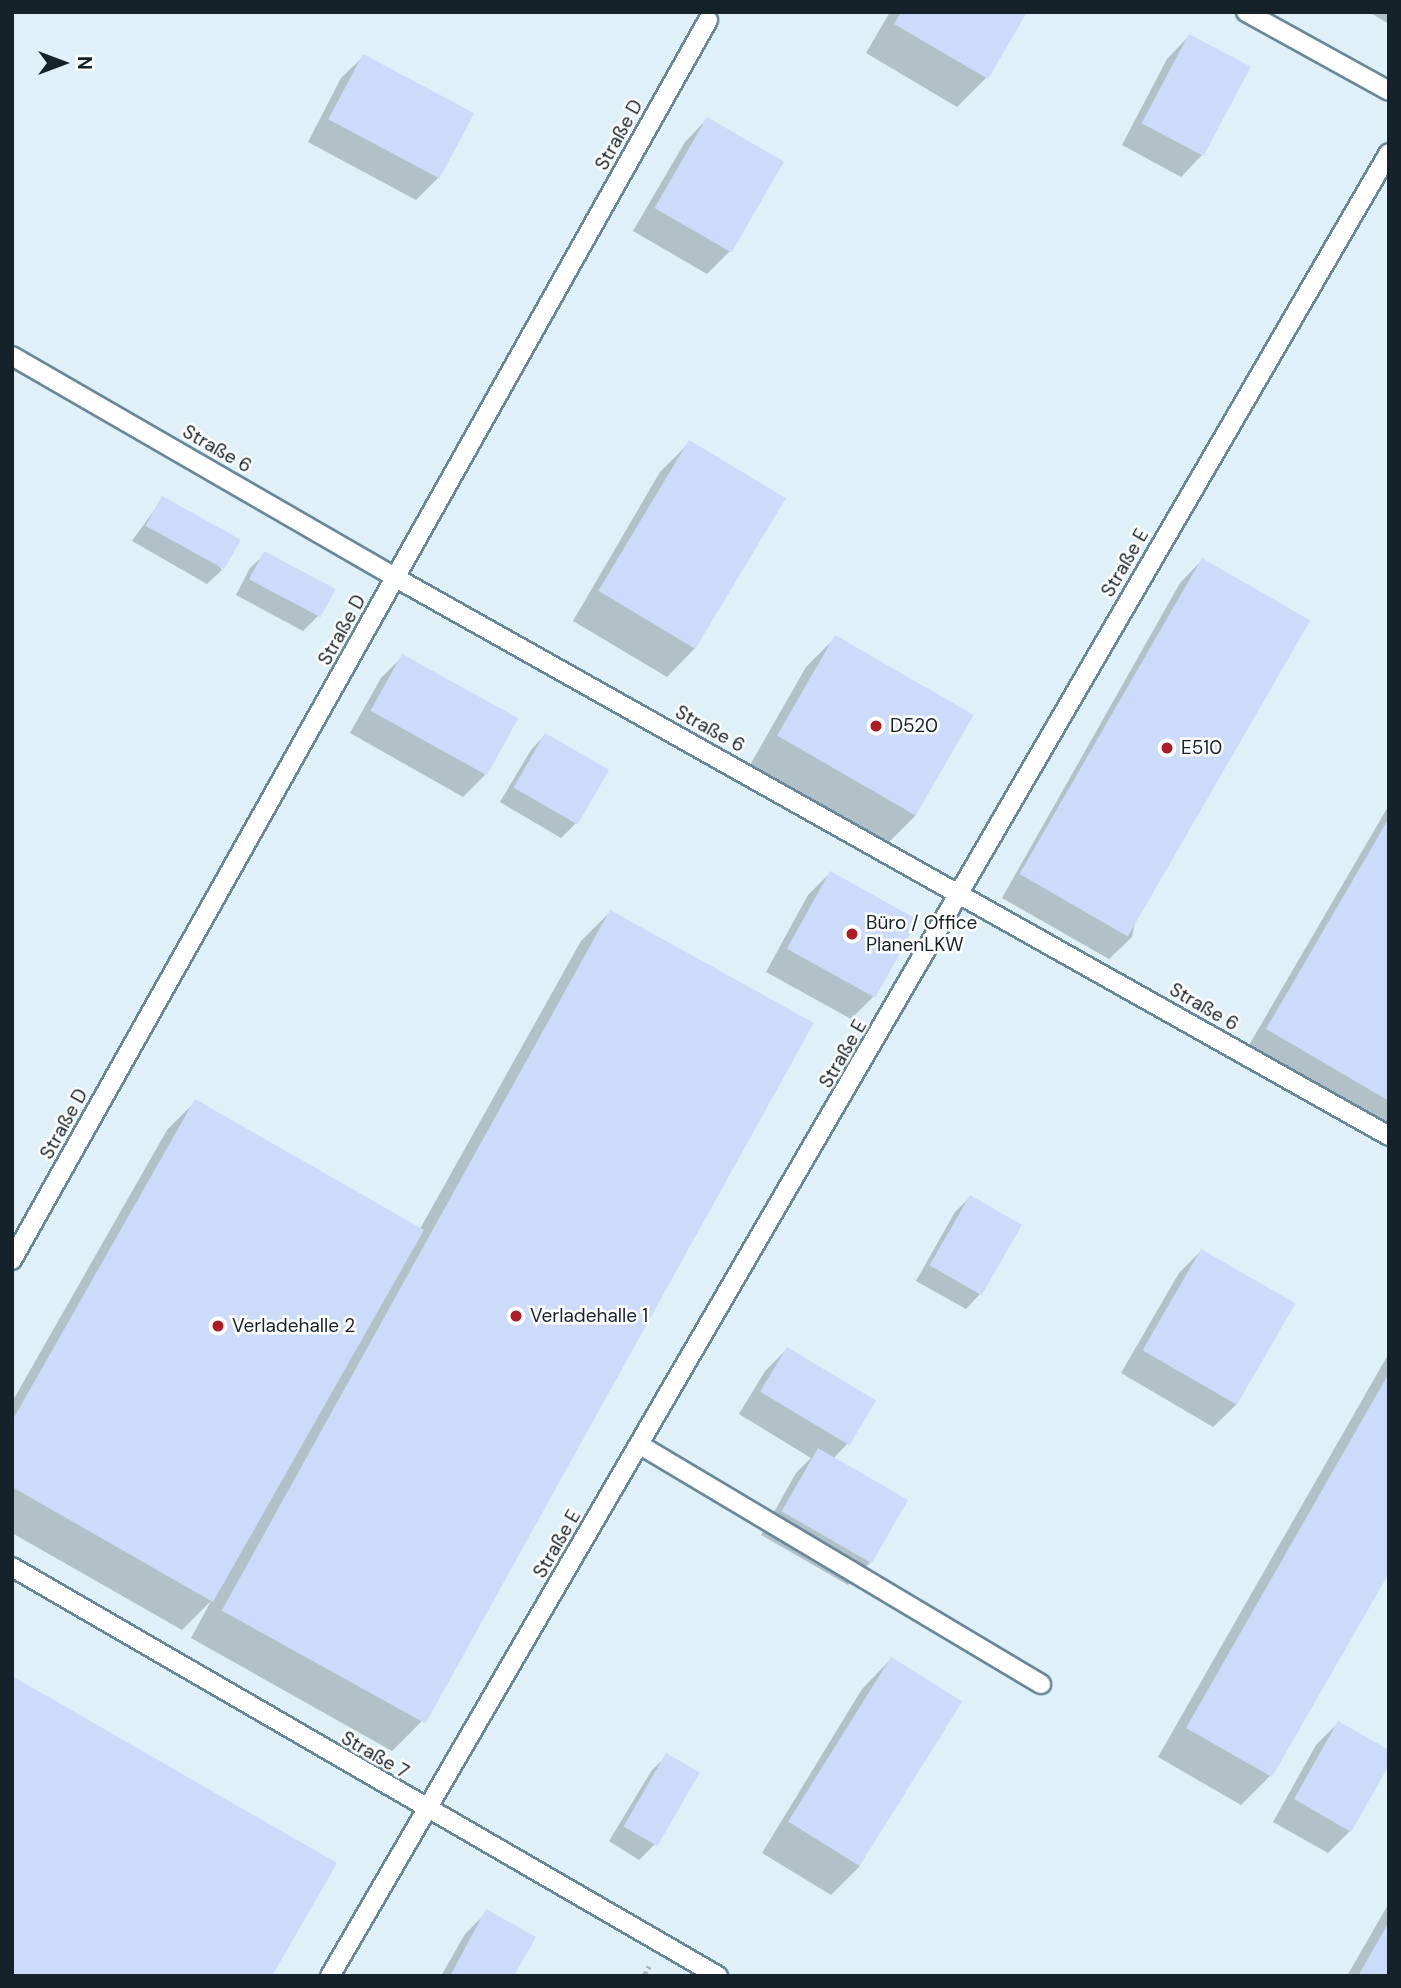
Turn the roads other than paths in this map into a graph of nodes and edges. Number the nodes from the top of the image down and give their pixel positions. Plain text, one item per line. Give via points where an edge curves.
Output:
1 (1246, 12) edge
2 (708, 20) dead end
3 (1389, 91) edge
4 (1389, 153) edge
5 (12, 356) edge
6 (396, 578) junction
7 (959, 891) junction
8 (1389, 1136) edge
9 (12, 1260) edge
10 (640, 1445) junction
11 (12, 1567) edge
12 (1041, 1685) dead end
13 (427, 1809) junction
14 (330, 1976) edge
15 (718, 1976) edge

1 - 3 lane
2 - 6 lane, Straße D
4 - 7 lane, Straße E
5 - 6 lane, Straße 6
6 - 7 lane, Straße 6
6 - 9 lane, Straße D
7 - 8 lane, Straße 6
7 - 10 lane, Straße E
10 - 12 lane
10 - 13 lane, Straße E
11 - 13 lane, Straße 7
13 - 14 lane, Straße E
13 - 15 lane, Straße 7

